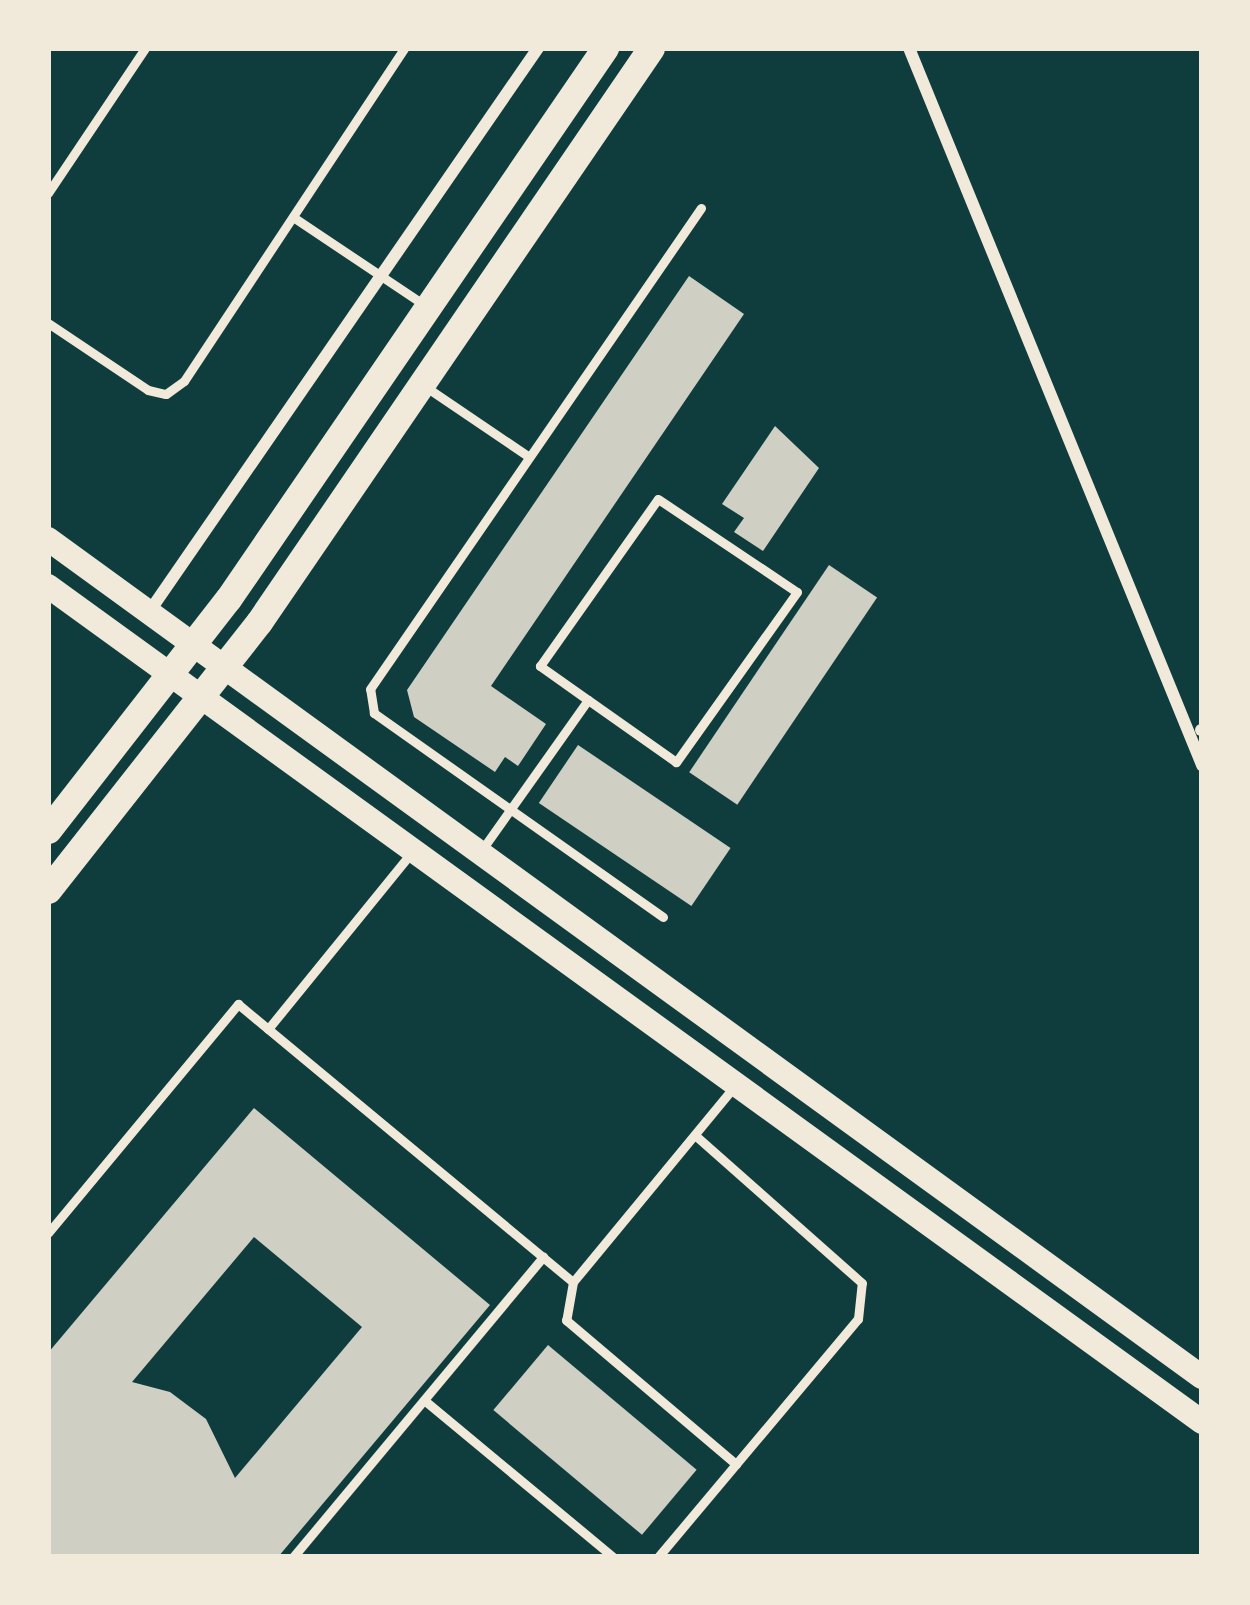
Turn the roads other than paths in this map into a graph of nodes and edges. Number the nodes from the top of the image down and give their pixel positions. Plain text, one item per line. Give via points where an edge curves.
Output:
1 (145, 48) edge
2 (404, 48) edge
3 (538, 48) edge
4 (605, 48) edge
5 (651, 48) edge
6 (910, 48) edge
7 (48, 193) edge
8 (700, 208) dead end
9 (293, 217) junction
10 (428, 307) junction
11 (48, 323) edge
12 (421, 384) junction
13 (527, 456) junction
14 (48, 539) edge
15 (48, 586) edge
16 (145, 617) junction
17 (190, 649) junction
18 (221, 671) junction
19 (169, 678) junction
20 (200, 700) junction
21 (588, 700) junction
22 (1202, 765) edge
23 (510, 809) junction
24 (48, 830) edge
25 (412, 852) junction
26 (478, 855) junction
27 (48, 890) edge
28 (664, 917) dead end
29 (268, 1029) junction
30 (738, 1083) junction
31 (694, 1135) junction
32 (48, 1233) edge
33 (543, 1257) junction
34 (572, 1282) junction
35 (1202, 1377) edge
36 (424, 1400) junction
37 (1202, 1422) edge
38 (736, 1464) junction
39 (293, 1557) edge
40 (613, 1557) edge
41 (658, 1557) edge

1 - 7 lane
2 - 9 lane
3 - 16 street
4 - 10 main road
5 - 12 main road
6 - 22 street
8 - 13 lane
9 - 10 lane
9 - 11 lane via 184,381 166,394
10 - 17 main road
12 - 13 lane
12 - 18 main road
13 - 23 lane via 370,689 374,713
14 - 16 main road
15 - 19 main road
16 - 17 main road
17 - 18 main road
17 - 19 main road
18 - 20 main road
18 - 26 main road
19 - 20 main road
19 - 24 main road
20 - 25 main road
20 - 27 main road
21 - 21 lane via 676,762 797,592 658,499 540,666
21 - 23 lane
23 - 26 lane
23 - 28 lane
25 - 29 lane
25 - 30 main road
26 - 35 main road
29 - 32 lane via 238,1004
29 - 33 lane
30 - 31 lane
30 - 37 main road
31 - 34 lane
31 - 38 lane via 862,1283 858,1319
33 - 34 lane
33 - 36 lane
34 - 38 lane via 566,1320
36 - 39 lane
36 - 40 lane
38 - 41 lane

